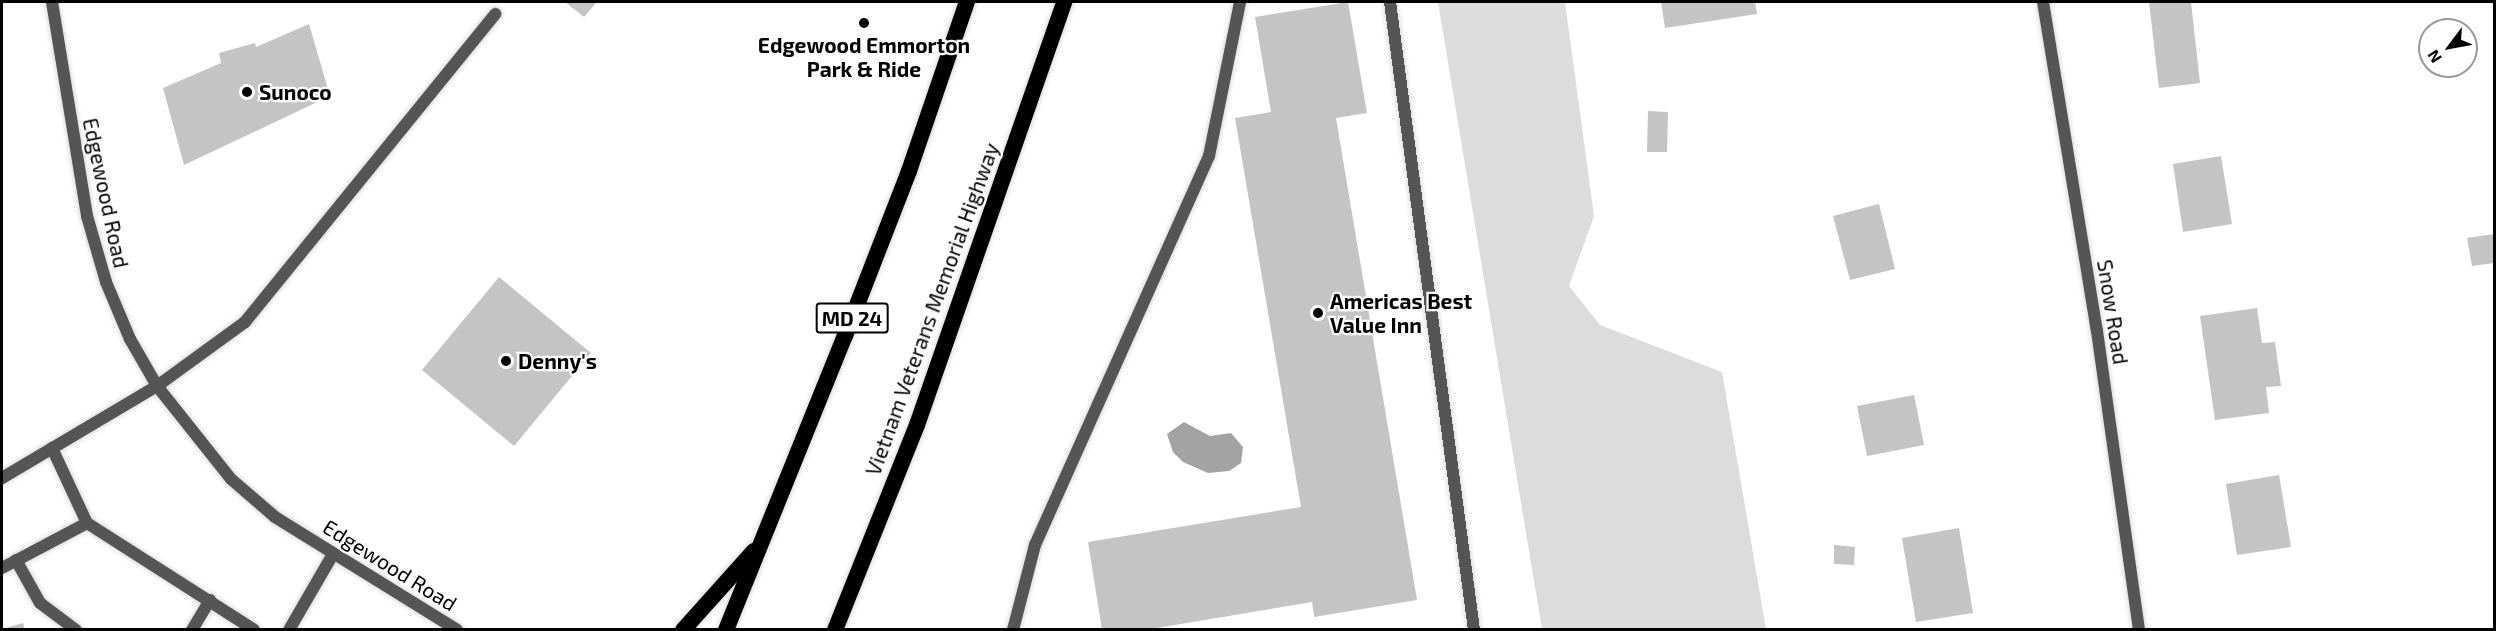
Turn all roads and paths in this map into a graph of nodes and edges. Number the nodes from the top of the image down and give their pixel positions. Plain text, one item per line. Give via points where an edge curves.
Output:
1 (52, 2) edge
2 (967, 2) edge
3 (1064, 2) edge
4 (1240, 2) edge
5 (1390, 2) edge
6 (2043, 2) edge
7 (495, 14) dead end
8 (157, 386) junction
9 (52, 448) junction
10 (2, 477) edge
11 (87, 523) junction
12 (767, 537) junction
13 (333, 554) junction
14 (16, 560) junction
15 (2, 568) edge
16 (210, 600) junction
17 (76, 630) edge
18 (192, 630) edge
19 (254, 630) edge
20 (289, 630) edge
21 (457, 630) edge
22 (683, 630) edge
23 (726, 630) edge
24 (835, 630) edge
25 (1013, 630) edge
26 (1474, 630) edge
27 (2139, 630) edge

1 - 8 street, Edgewood Road via 87,216 106,282 130,339
2 - 12 highway, MD 24 via 909,171
3 - 24 highway, Vietnam Veterans Memorial Highway via 917,425
4 - 25 street via 1209,156 1035,545
5 - 26 street
6 - 27 street, Snow Road via 2097,331
7 - 8 street via 245,322
8 - 9 street
8 - 13 street, Edgewood Road via 231,479 275,517
9 - 10 street
9 - 11 street
11 - 14 street
11 - 16 street
12 - 22 highway
12 - 23 highway, MD 24
13 - 20 street
13 - 21 street, Edgewood Road
14 - 15 street
14 - 17 street via 40,603
16 - 18 street
16 - 19 street

